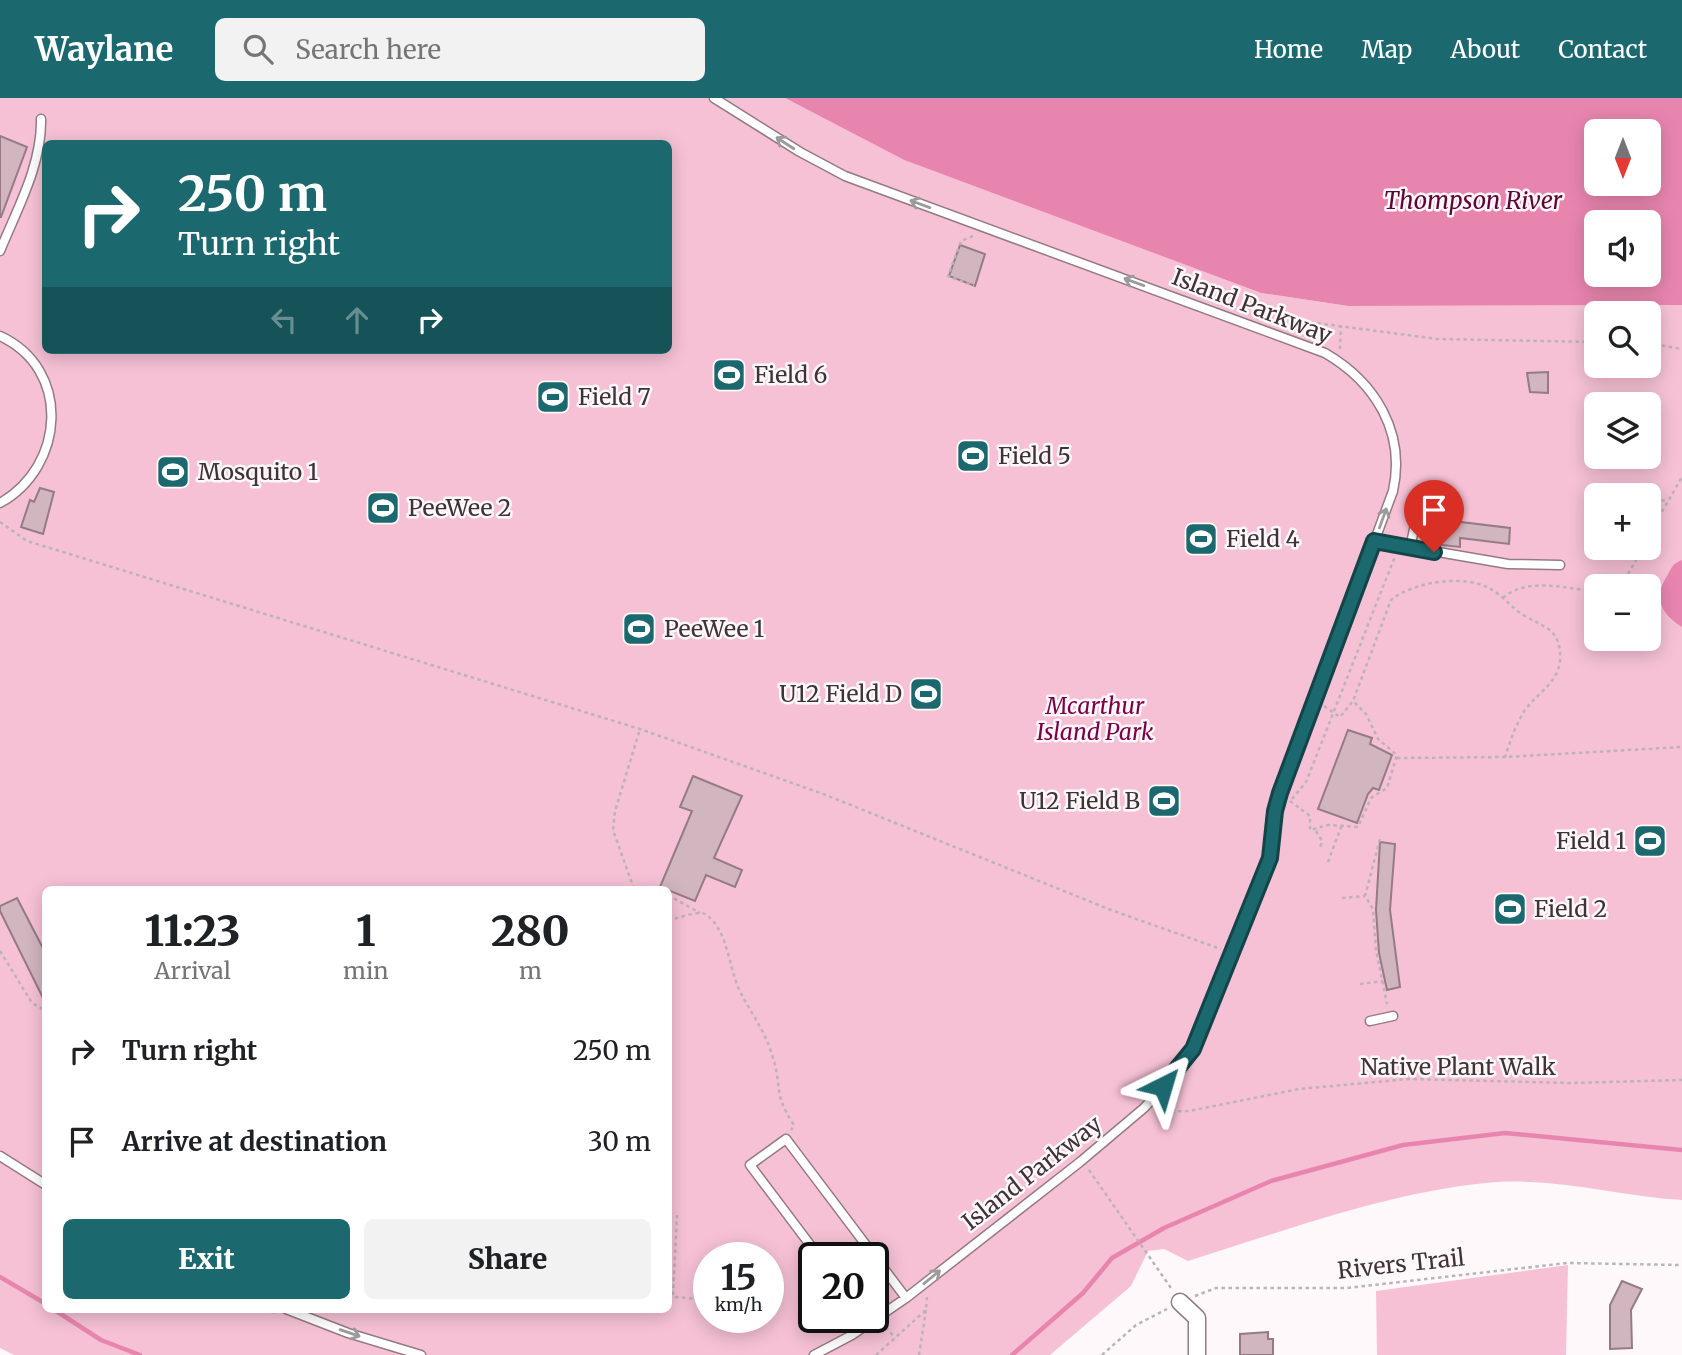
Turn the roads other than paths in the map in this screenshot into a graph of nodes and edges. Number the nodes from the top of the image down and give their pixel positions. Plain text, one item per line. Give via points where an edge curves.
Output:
1 (714, 98) edge
2 (41, 119) dead end
3 (0, 251) edge
4 (0, 336) edge
5 (0, 503) edge
6 (1416, 520) dead end
7 (1374, 541) junction
8 (1410, 548) junction
9 (1560, 565) dead end
10 (1391, 1017) road end
11 (1370, 1021) dead end
12 (0, 1156) edge
13 (42, 1182) edge
14 (808, 1242) edge
15 (864, 1242) edge
16 (889, 1275) edge
17 (906, 1298) junction
18 (1180, 1302) road end
19 (296, 1313) edge
20 (421, 1355) edge
21 (814, 1355) edge
22 (1197, 1355) edge

7 -> 1 lane, Island Parkway via 1395,483 1392,432 1376,397 1340,361 1313,347 845,176
2 - 3 lane via 37,157
4 - 5 lane via 35,365 51,412 47,449 37,471
6 - 8 lane
7 - 8 lane
17 -> 7 lane, Island Parkway via 1144,1108 1193,1049 1270,858 1275,811
8 - 9 lane via 1508,564
10 - 11 lane
12 - 13 lane
14 - 15 lane via 750,1166 786,1139
16 - 17 lane
17 - 21 lane, Island Parkway
18 - 22 street via 1197,1318
19 -> 20 lane

